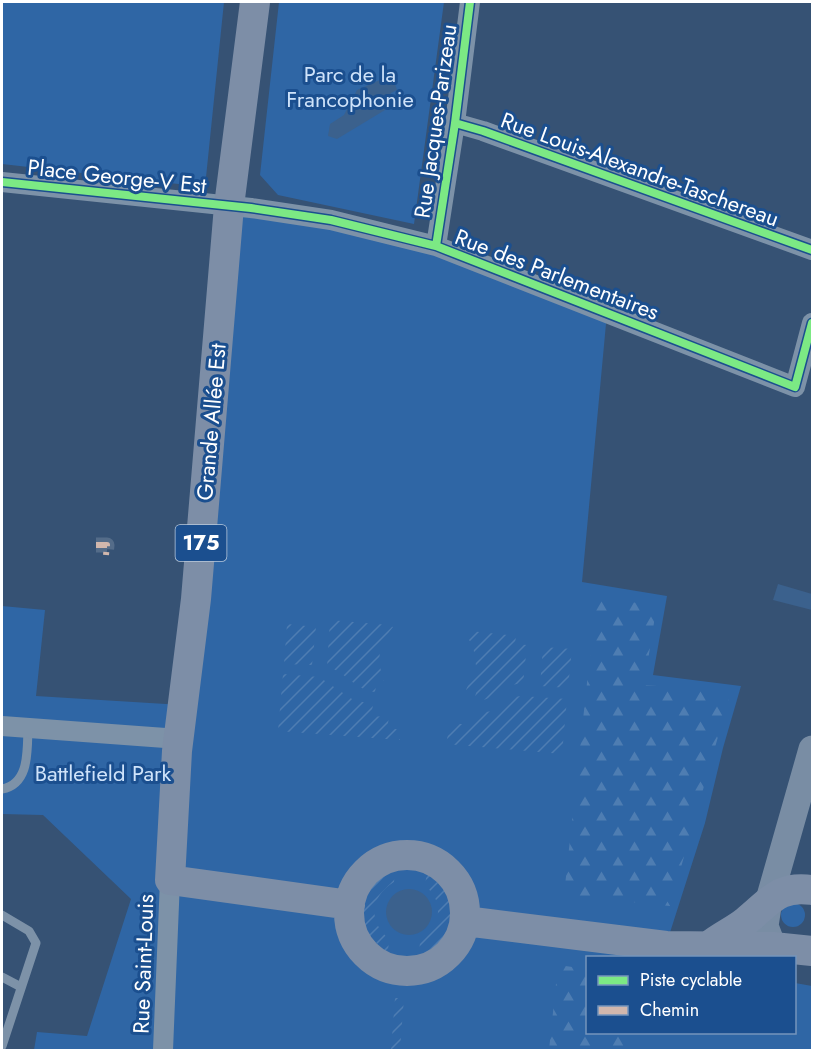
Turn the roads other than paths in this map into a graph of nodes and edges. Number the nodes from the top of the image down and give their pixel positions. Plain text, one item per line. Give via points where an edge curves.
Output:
1 (255, 2) edge
2 (470, 2) edge
3 (455, 123) junction
4 (2, 182) edge
5 (230, 206) junction
6 (436, 246) junction
7 (813, 250) edge
8 (813, 323) edge
9 (2, 726) edge
10 (28, 728) junction
11 (179, 739) junction
12 (813, 749) edge
13 (2, 789) edge
14 (170, 880) junction
15 (813, 890) edge
16 (769, 900) junction
17 (350, 905) junction
18 (2, 915) edge
19 (465, 921) junction
20 (710, 945) junction
21 (800, 946) edge
22 (2, 977) edge
23 (21, 987) junction
24 (2, 1046) edge
25 (163, 1050) edge

1 - 5 main road, Grande Allée Est / 175
2 - 3 street, Rue Jacques-Parizeau
3 - 6 street, Rue Jacques-Parizeau
3 - 7 street, Rue Louis-Alexandre-Taschereau
4 - 5 street, Place George-V Est
5 - 6 street, Rue des Parlementaires via 331,220
5 - 11 main road, Grande Allée Est / 175 via 196,599
6 - 8 street, Rue des Parlementaires via 795,387
9 - 10 street
10 - 11 street
10 - 13 lane via 27,755 20,778
11 - 14 main road, Grande Allée Est / 175
12 - 16 main road
14 - 17 main road
14 - 25 street, Rue Saint-Louis
15 - 16 main road via 783,891
16 - 20 main road
16 - 21 main road via 765,926
17 - 19 main road via 355,888 379,863 413,856 431,860 447,870 464,902
17 - 19 main road via 351,925 358,944 371,958 403,972 439,962 461,937
18 - 23 lane via 29,932 36,943
19 - 20 main road via 666,946
20 - 21 main road
22 - 23 lane
23 - 24 lane

